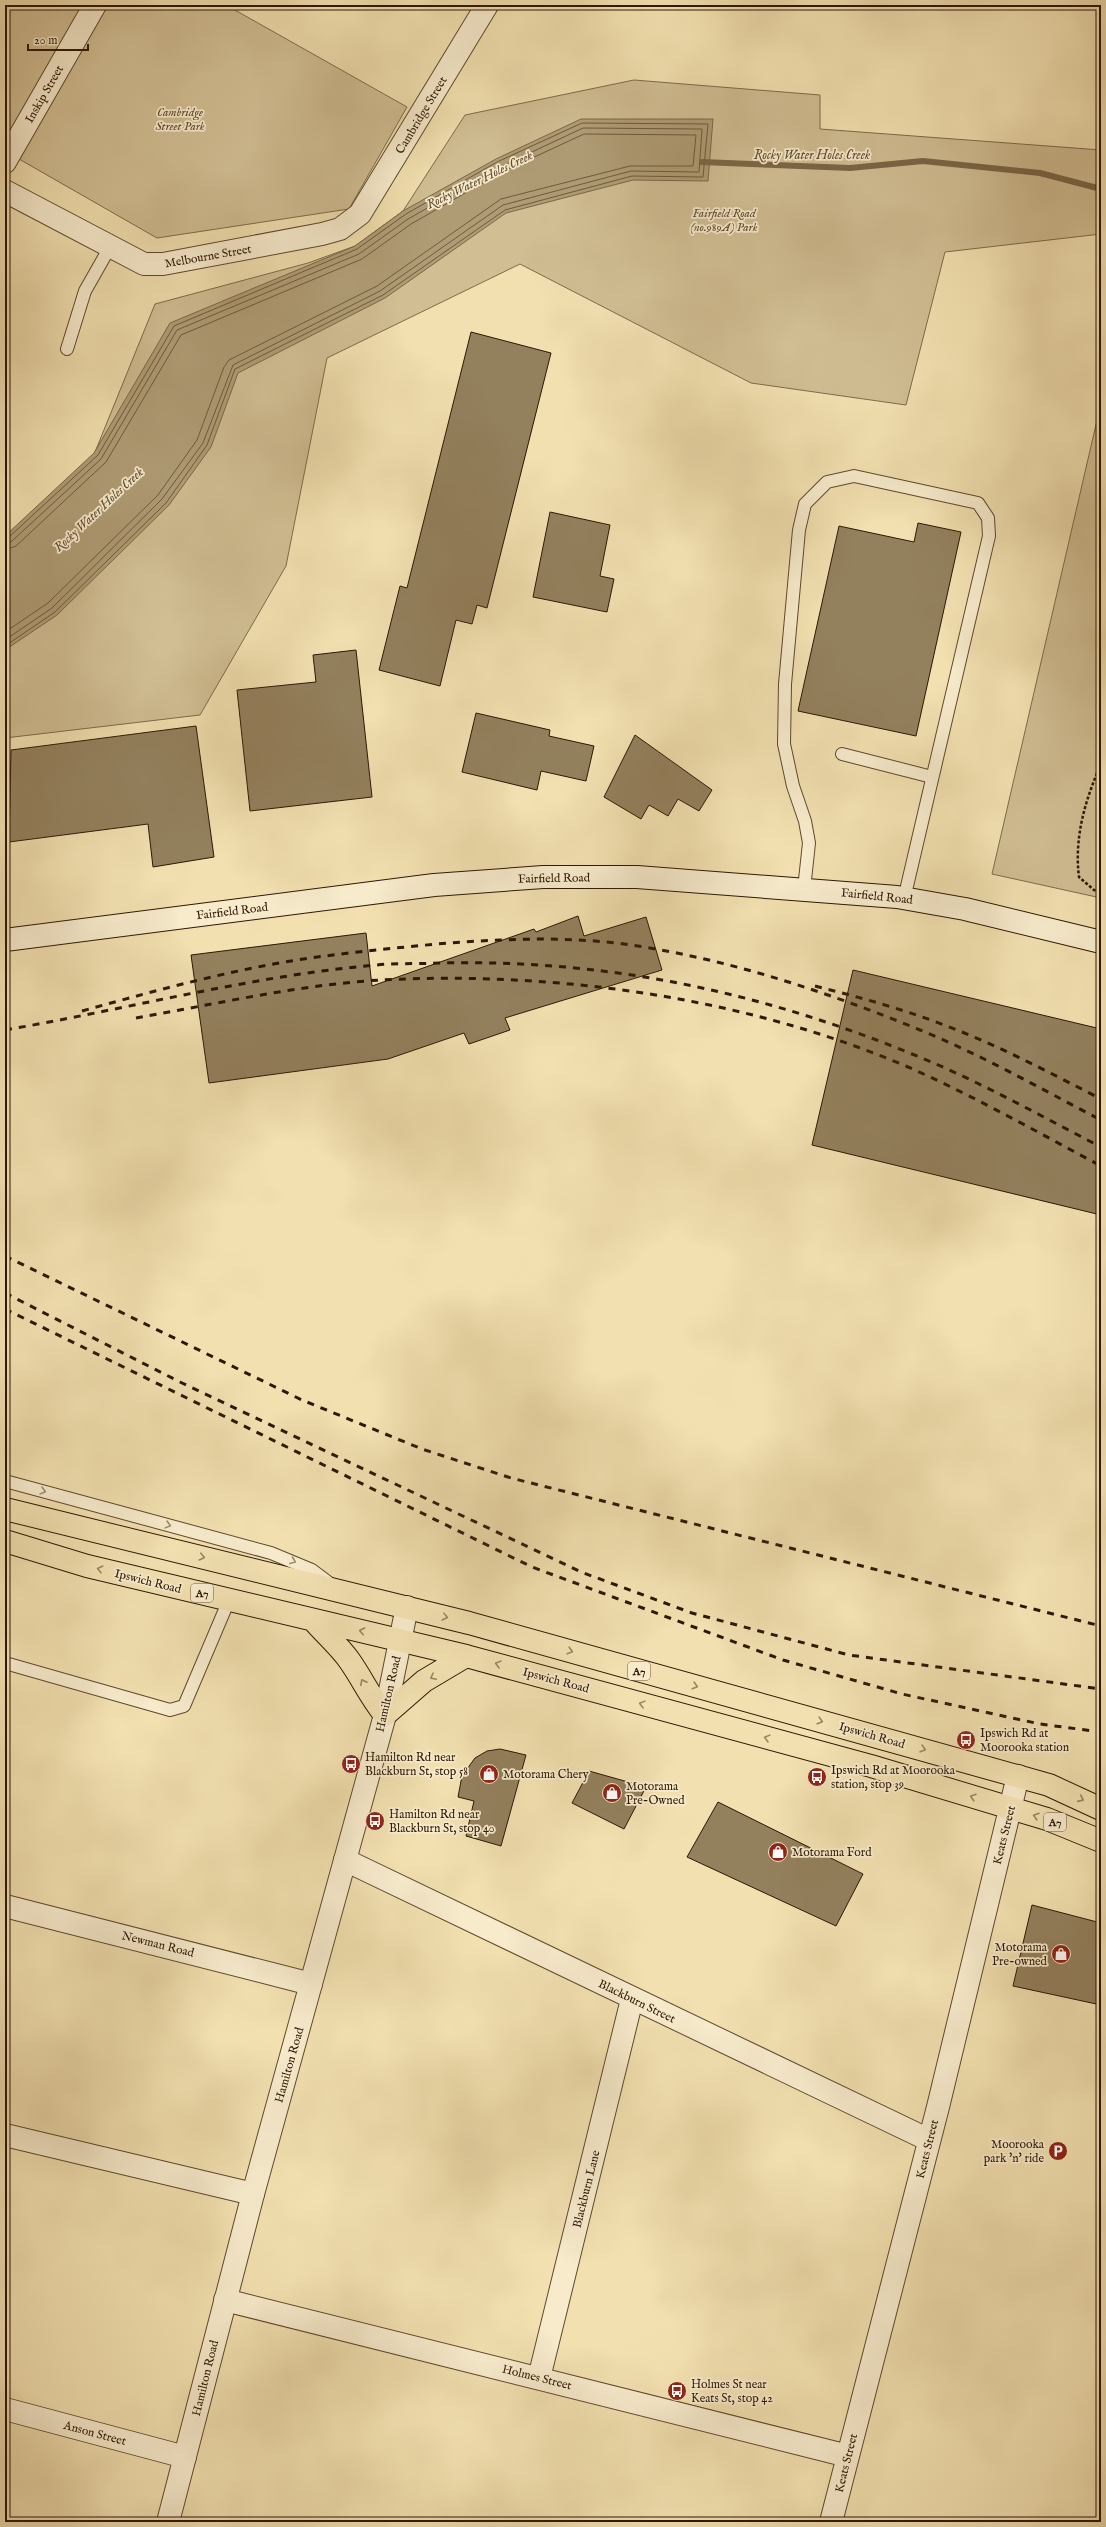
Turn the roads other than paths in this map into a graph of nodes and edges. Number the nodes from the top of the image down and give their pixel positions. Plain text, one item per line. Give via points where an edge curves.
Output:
1 (96, 5) edge
2 (487, 5) edge
3 (5, 162) edge
4 (5, 191) edge
5 (352, 221) joint
6 (110, 247) junction
7 (67, 349) dead end
8 (842, 754) dead end
9 (932, 777) junction
10 (804, 889) junction
11 (904, 898) junction
12 (5, 940) edge
13 (1101, 942) edge
14 (5, 1481) edge
15 (5, 1509) edge
16 (5, 1541) edge
17 (339, 1590) junction
18 (229, 1600) junction
19 (407, 1607) junction
20 (313, 1620) junction
21 (400, 1640) junction
22 (466, 1656) junction
23 (5, 1663) edge
24 (384, 1715) junction
25 (1018, 1776) junction
26 (1010, 1808) junction
27 (1101, 1809) edge
28 (1101, 1841) edge
29 (345, 1860) junction
30 (5, 1906) edge
31 (311, 1984) junction
32 (632, 1999) junction
33 (5, 2135) edge
34 (929, 2140) junction
35 (253, 2194) junction
36 (225, 2300) junction
37 (539, 2378) junction
38 (5, 2410) edge
39 (848, 2456) junction
40 (185, 2457) junction
41 (168, 2522) edge
42 (831, 2522) edge

1 - 3 street, Inskip Street
2 - 5 street, Cambridge Street via 404,144 360,214
4 - 6 street, Melbourne Street
5 - 6 street, Melbourne Street via 340,229 322,234 163,264 144,264
6 - 7 lane via 85,291
8 - 9 lane
9 - 10 lane via 989,536 988,518 978,503 854,476 827,482 805,504 799,530 786,684 784,744 809,842
9 - 11 lane
10 - 11 street, Fairfield Road
10 - 12 street, Fairfield Road via 637,877 497,880 418,887
11 - 13 street, Fairfield Road via 972,910
14 -> 17 lane, Ipswich Road via 271,1553 312,1570
15 -> 17 highway, Ipswich Road / A7
18 -> 16 highway, Ipswich Road / A7 via 87,1566
17 - 19 highway, Ipswich Road / A7
18 - 20 highway, Ipswich Road / A7
18 - 23 lane via 184,1706 170,1710
19 - 21 street, Hamilton Road
19 -> 25 highway, Ipswich Road / A7
21 -> 20 highway, Ipswich Road / A7
24 -> 20 highway via 370,1698 347,1657
21 - 22 highway, Ipswich Road / A7
21 - 24 street, Hamilton Road
22 -> 24 highway via 424,1681
26 -> 22 highway, Ipswich Road / A7 via 871,1766
24 - 29 street, Hamilton Road
25 - 26 street, Keats Street
25 -> 27 highway, Ipswich Road / A7 via 1049,1785
28 -> 26 highway, Ipswich Road / A7 via 1078,1830
26 - 34 street, Keats Street
29 - 31 street, Hamilton Road
29 - 32 street, Blackburn Street
30 - 31 street, Newman Road
31 - 35 street, Hamilton Road
32 - 34 street, Blackburn Street
32 - 37 street, Blackburn Lane
33 - 35 street
34 - 39 street, Keats Street
35 - 36 street, Hamilton Road
36 - 37 street, Holmes Street
36 - 40 street, Hamilton Road
37 - 39 street, Holmes Street
38 - 40 street, Anson Street
39 - 42 street, Keats Street
40 - 41 street, Hamilton Road

